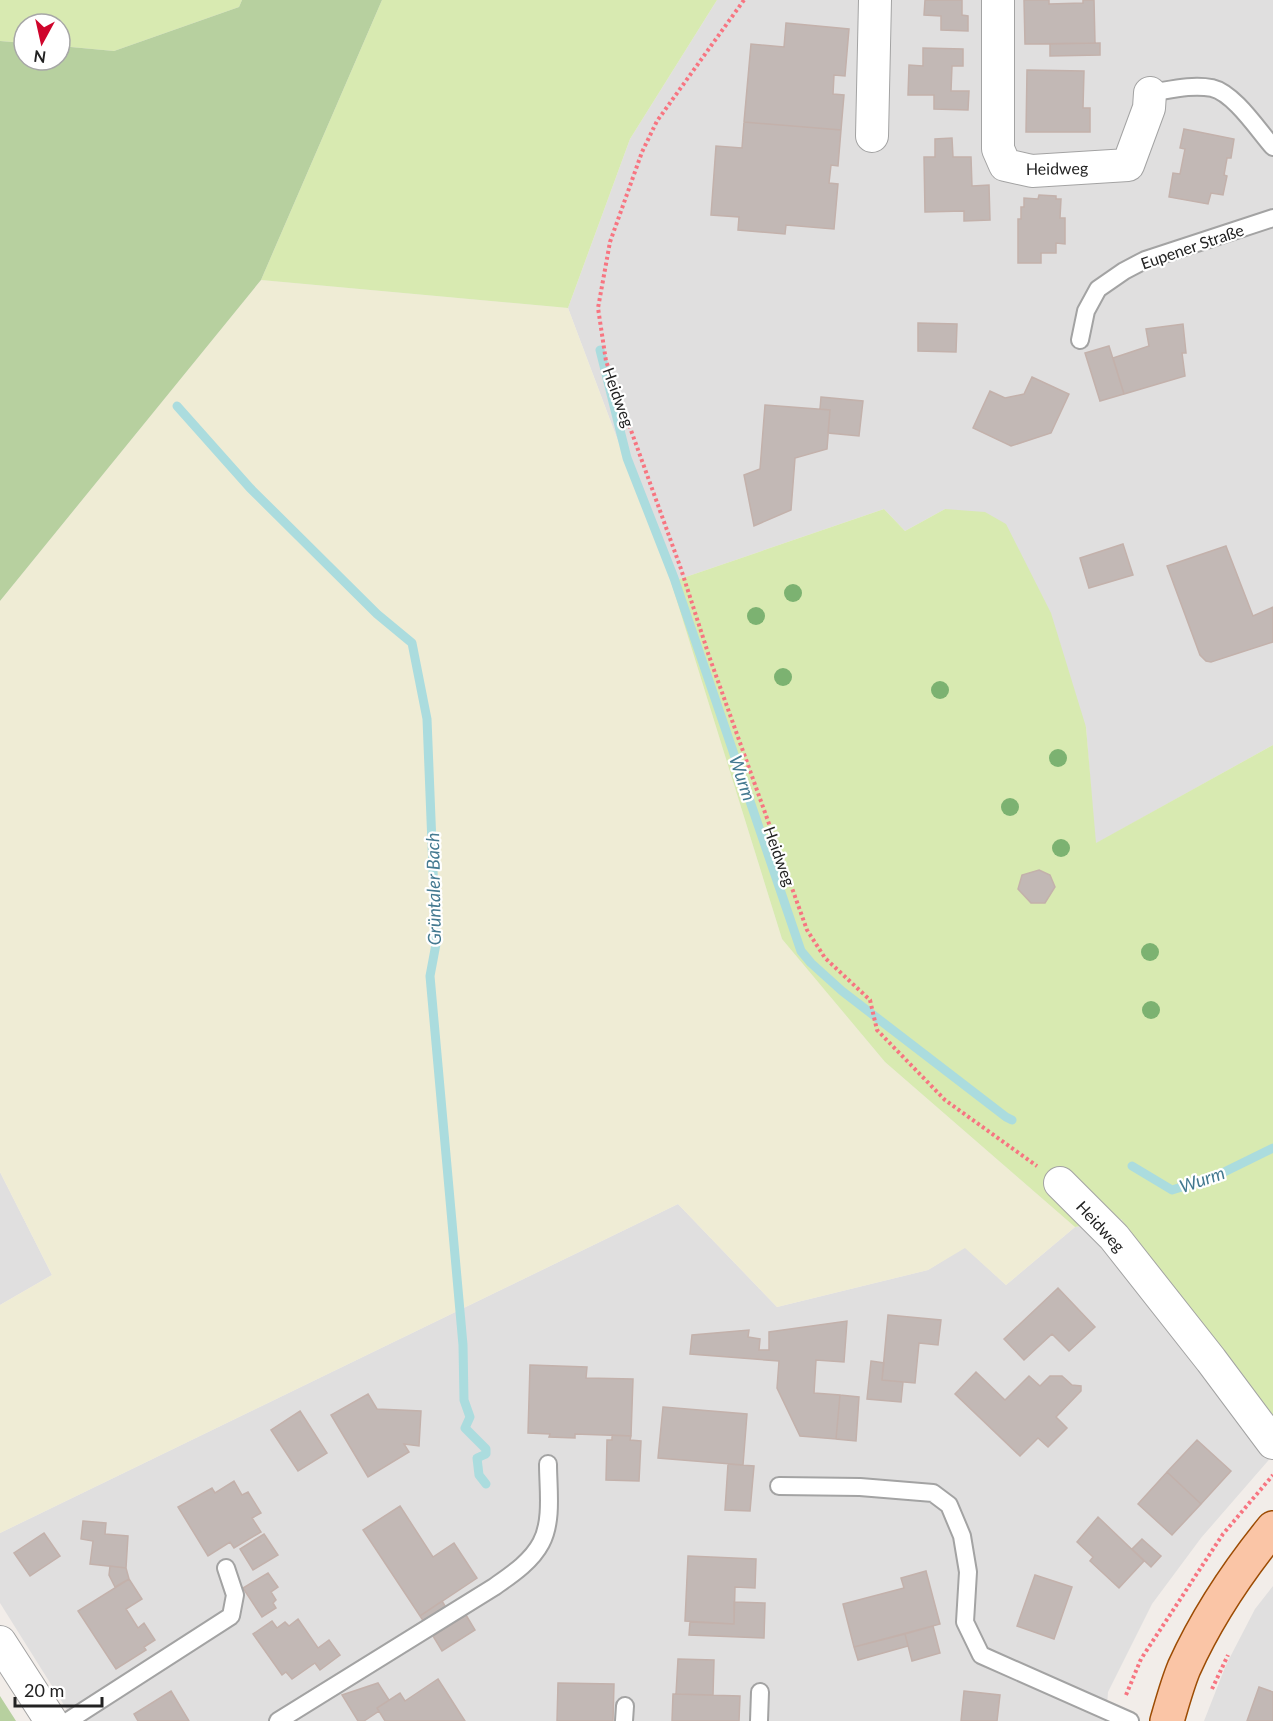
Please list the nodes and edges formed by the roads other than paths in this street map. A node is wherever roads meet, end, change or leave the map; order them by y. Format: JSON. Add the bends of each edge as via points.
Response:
{"nodes":[{"id":1,"x":875,"y":0,"type":"edge"},
{"id":2,"x":998,"y":0,"type":"edge"},
{"id":3,"x":1150,"y":93,"type":"joint"},
{"id":4,"x":872,"y":136,"type":"dead end"},
{"id":5,"x":1273,"y":147,"type":"edge"},
{"id":6,"x":1273,"y":218,"type":"edge"},
{"id":7,"x":1080,"y":340,"type":"dead end"},
{"id":8,"x":1060,"y":1183,"type":"road end"},
{"id":9,"x":1273,"y":1443,"type":"edge"},
{"id":10,"x":548,"y":1464,"type":"dead end"},
{"id":11,"x":778,"y":1486,"type":"dead end"},
{"id":12,"x":1273,"y":1528,"type":"edge"},
{"id":13,"x":226,"y":1568,"type":"dead end"},
{"id":14,"x":0,"y":1642,"type":"edge"},
{"id":15,"x":760,"y":1692,"type":"dead end"},
{"id":16,"x":51,"y":1721,"type":"edge"},
{"id":17,"x":68,"y":1721,"type":"edge"},
{"id":18,"x":278,"y":1721,"type":"edge"},
{"id":19,"x":759,"y":1721,"type":"edge"},
{"id":20,"x":1130,"y":1721,"type":"edge"},
{"id":21,"x":1167,"y":1721,"type":"edge"}],
"edges":[{"from":1,"to":4,"type":"street"},
{"from":2,"to":3,"type":"street","name":"Heidweg","via":[[998,149],[1005,165],[1032,171],[1128,165],[1149,108]]},
{"from":3,"to":5,"type":"lane","via":[[1186,87],[1214,88],[1230,97]]},
{"from":6,"to":7,"type":"lane","name":"Eupener Straße","via":[[1145,260],[1124,271],[1098,289],[1086,311]]},
{"from":8,"to":9,"type":"street","name":"Heidweg","via":[[1128,1255]]},
{"from":10,"to":18,"type":"lane","via":[[548,1518],[541,1543],[522,1567]]},
{"from":11,"to":20,"type":"lane","via":[[933,1493],[949,1505],[962,1536],[968,1572],[965,1622],[981,1655]]},
{"from":12,"to":21,"type":"main road","via":[[1210,1616],[1183,1670]]},
{"from":13,"to":17,"type":"lane","via":[[235,1595],[231,1616]]},
{"from":14,"to":16,"type":"street"},
{"from":15,"to":19,"type":"lane"}]}
